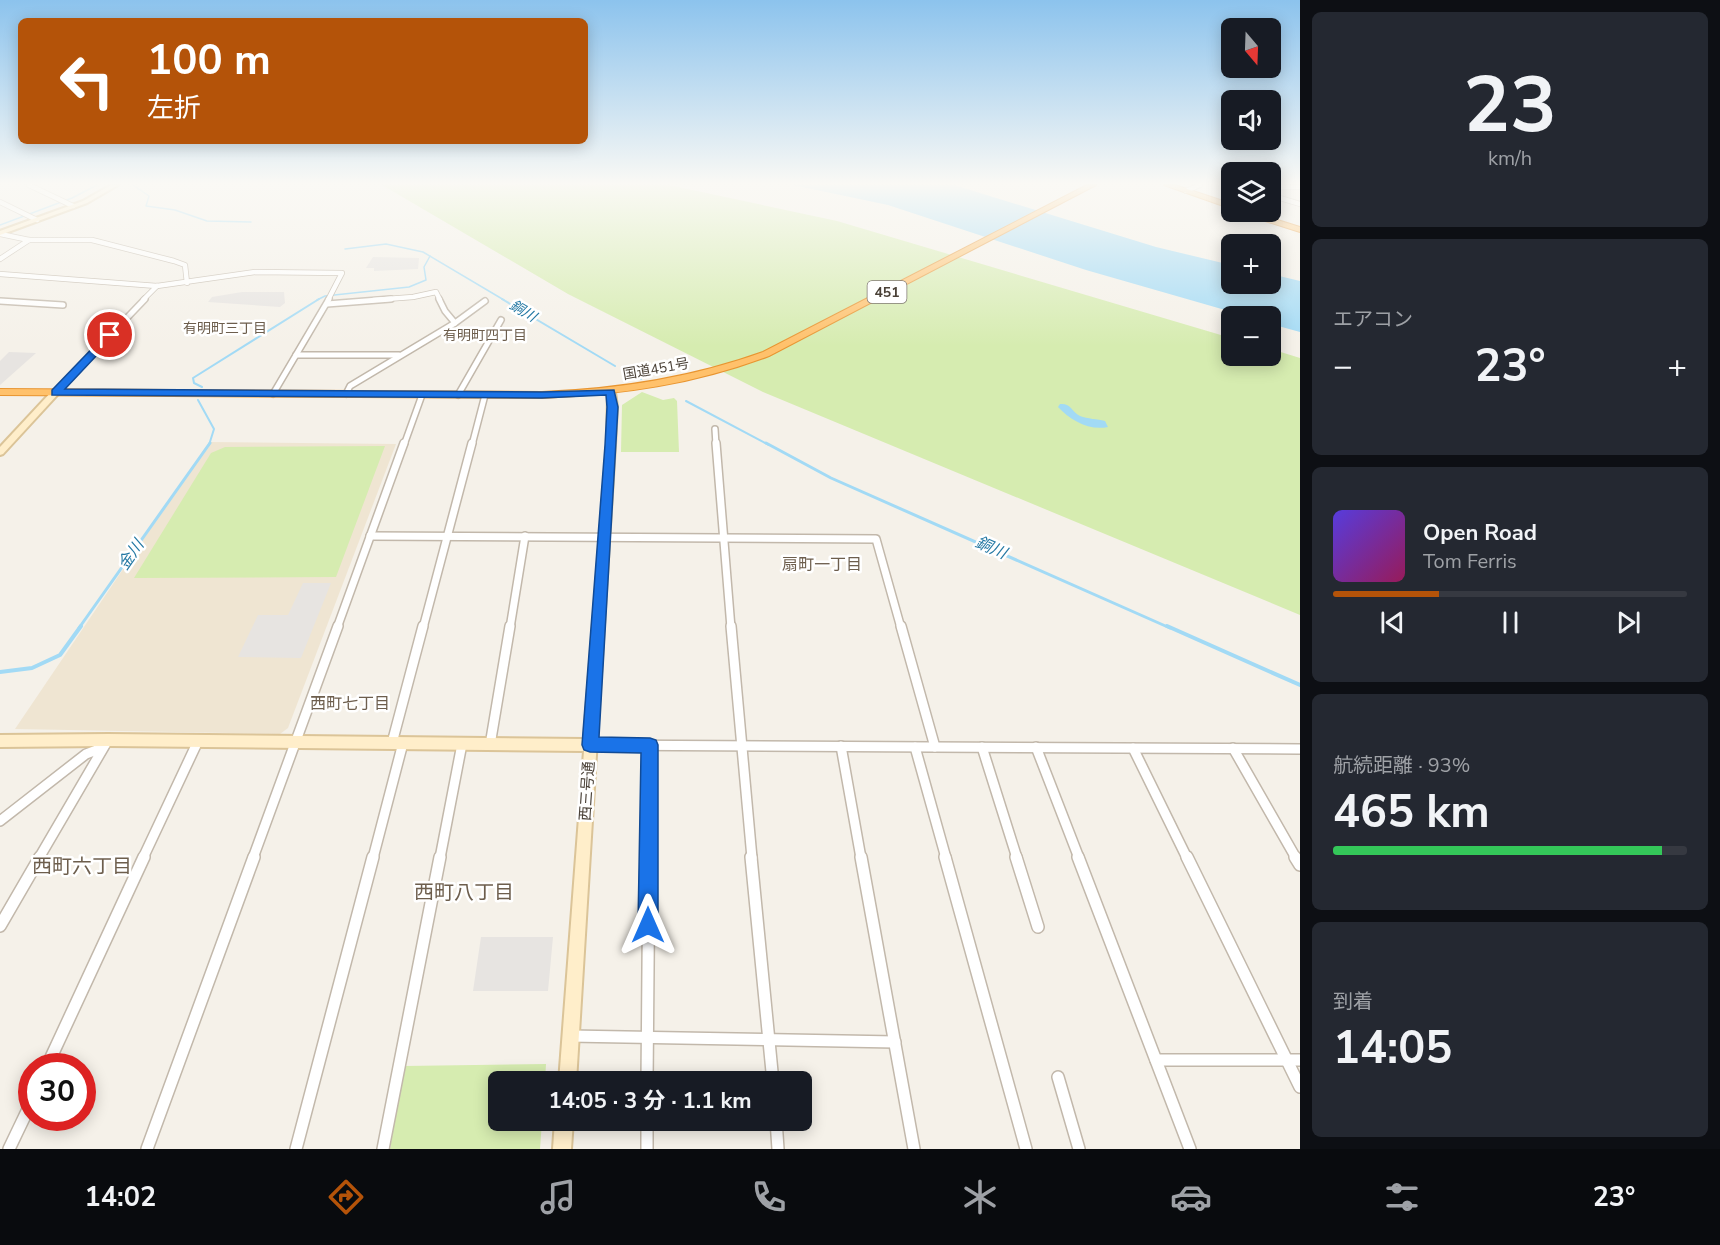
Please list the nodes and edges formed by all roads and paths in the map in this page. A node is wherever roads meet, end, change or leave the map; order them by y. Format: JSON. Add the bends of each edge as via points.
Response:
{"nodes":[{"id":1,"x":22,"y":239,"type":"edge"},
{"id":2,"x":989,"y":239,"type":"edge"},
{"id":3,"x":29,"y":240,"type":"junction"},
{"id":4,"x":0,"y":259,"type":"edge"},
{"id":5,"x":0,"y":274,"type":"edge"},
{"id":6,"x":187,"y":283,"type":"junction"},
{"id":7,"x":157,"y":286,"type":"junction"},
{"id":8,"x":0,"y":301,"type":"edge"},
{"id":9,"x":485,"y":301,"type":"dead end"},
{"id":10,"x":327,"y":304,"type":"junction"},
{"id":11,"x":63,"y":305,"type":"dead end"},
{"id":12,"x":501,"y":320,"type":"dead end"},
{"id":13,"x":455,"y":323,"type":"junction"},
{"id":14,"x":296,"y":355,"type":"junction"},
{"id":15,"x":401,"y":355,"type":"junction"},
{"id":16,"x":0,"y":392,"type":"edge"},
{"id":17,"x":56,"y":392,"type":"junction"},
{"id":18,"x":611,"y":392,"type":"junction"},
{"id":19,"x":273,"y":394,"type":"junction"},
{"id":20,"x":346,"y":394,"type":"junction"},
{"id":21,"x":422,"y":395,"type":"junction"},
{"id":22,"x":458,"y":395,"type":"junction"},
{"id":23,"x":485,"y":395,"type":"junction"},
{"id":24,"x":715,"y":429,"type":"dead end"},
{"id":25,"x":0,"y":452,"type":"edge"},
{"id":26,"x":370,"y":536,"type":"junction"},
{"id":27,"x":447,"y":536,"type":"junction"},
{"id":28,"x":525,"y":536,"type":"junction"},
{"id":29,"x":603,"y":537,"type":"junction"},
{"id":30,"x":724,"y":537,"type":"junction"},
{"id":31,"x":0,"y":741,"type":"edge"},
{"id":32,"x":198,"y":741,"type":"junction"},
{"id":33,"x":295,"y":742,"type":"junction"},
{"id":34,"x":397,"y":743,"type":"junction"},
{"id":35,"x":105,"y":744,"type":"junction"},
{"id":36,"x":462,"y":744,"type":"junction"},
{"id":37,"x":490,"y":745,"type":"junction"},
{"id":38,"x":590,"y":745,"type":"junction"},
{"id":39,"x":650,"y":745,"type":"junction"},
{"id":40,"x":841,"y":746,"type":"junction"},
{"id":41,"x":741,"y":747,"type":"junction"},
{"id":42,"x":915,"y":747,"type":"junction"},
{"id":43,"x":935,"y":747,"type":"junction"},
{"id":44,"x":982,"y":747,"type":"junction"},
{"id":45,"x":1036,"y":747,"type":"junction"},
{"id":46,"x":1133,"y":748,"type":"junction"},
{"id":47,"x":1233,"y":748,"type":"junction"},
{"id":48,"x":1300,"y":749,"type":"edge"},
{"id":49,"x":0,"y":821,"type":"edge"},
{"id":50,"x":1300,"y":865,"type":"edge"},
{"id":51,"x":0,"y":926,"type":"edge"},
{"id":52,"x":1038,"y":927,"type":"dead end"},
{"id":53,"x":570,"y":1036,"type":"junction"},
{"id":54,"x":647,"y":1037,"type":"junction"},
{"id":55,"x":769,"y":1039,"type":"junction"},
{"id":56,"x":895,"y":1042,"type":"junction"},
{"id":57,"x":53,"y":1053,"type":"edge"},
{"id":58,"x":1156,"y":1060,"type":"junction"},
{"id":59,"x":1294,"y":1060,"type":"edge"},
{"id":60,"x":568,"y":1071,"type":"edge"},
{"id":61,"x":647,"y":1071,"type":"edge"},
{"id":62,"x":772,"y":1071,"type":"edge"},
{"id":63,"x":1058,"y":1077,"type":"dead end"},
{"id":64,"x":1300,"y":1087,"type":"edge"},
{"id":65,"x":18,"y":1130,"type":"edge"},
{"id":66,"x":563,"y":1131,"type":"edge"},
{"id":67,"x":647,"y":1131,"type":"edge"},
{"id":68,"x":777,"y":1131,"type":"edge"},
{"id":69,"x":9,"y":1149,"type":"edge"},
{"id":70,"x":147,"y":1149,"type":"edge"},
{"id":71,"x":296,"y":1149,"type":"edge"},
{"id":72,"x":384,"y":1149,"type":"edge"},
{"id":73,"x":562,"y":1149,"type":"edge"},
{"id":74,"x":647,"y":1149,"type":"edge"},
{"id":75,"x":778,"y":1149,"type":"edge"},
{"id":76,"x":914,"y":1149,"type":"edge"},
{"id":77,"x":1026,"y":1149,"type":"edge"},
{"id":78,"x":1079,"y":1149,"type":"edge"},
{"id":79,"x":1190,"y":1149,"type":"edge"}],
"edges":[{"from":1,"to":3,"type":"street"},
{"from":2,"to":18,"type":"highway","name":"国道451号","number":"451","via":[[766,354],[699,376]]},
{"from":3,"to":4,"type":"street"},
{"from":3,"to":6,"type":"street","via":[[92,240],[174,261],[185,266]]},
{"from":5,"to":7,"type":"street"},
{"from":6,"to":7,"type":"street"},
{"from":6,"to":10,"type":"street","via":[[255,272],[342,273]]},
{"from":7,"to":17,"type":"street"},
{"from":8,"to":11,"type":"street"},
{"from":9,"to":13,"type":"street"},
{"from":10,"to":13,"type":"street","via":[[436,292]]},
{"from":10,"to":14,"type":"street"},
{"from":12,"to":22,"type":"street"},
{"from":13,"to":15,"type":"street"},
{"from":14,"to":15,"type":"street"},
{"from":14,"to":19,"type":"street"},
{"from":15,"to":20,"type":"street","via":[[350,386]]},
{"from":16,"to":17,"type":"highway","name":"国道451号","number":"451"},
{"from":17,"to":19,"type":"highway","name":"国道451号","number":"451"},
{"from":17,"to":25,"type":"street"},
{"from":18,"to":23,"type":"highway","name":"国道451号","number":"451"},
{"from":18,"to":29,"type":"street","name":"西三号通"},
{"from":19,"to":20,"type":"highway","name":"国道451号","number":"451"},
{"from":20,"to":21,"type":"highway","name":"国道451号","number":"451"},
{"from":21,"to":22,"type":"highway","name":"国道451号","number":"451"},
{"from":21,"to":26,"type":"street"},
{"from":22,"to":23,"type":"highway","name":"国道451号","number":"451"},
{"from":23,"to":27,"type":"street"},
{"from":24,"to":30,"type":"street"},
{"from":26,"to":27,"type":"street"},
{"from":26,"to":33,"type":"street"},
{"from":27,"to":28,"type":"street"},
{"from":27,"to":34,"type":"street"},
{"from":28,"to":29,"type":"street"},
{"from":28,"to":37,"type":"street"},
{"from":29,"to":30,"type":"street"},
{"from":29,"to":38,"type":"street","name":"西三号通"},
{"from":30,"to":41,"type":"street"},
{"from":30,"to":43,"type":"street","via":[[876,539]]},
{"from":31,"to":35,"type":"street"},
{"from":32,"to":33,"type":"street"},
{"from":32,"to":35,"type":"street"},
{"from":32,"to":57,"type":"street"},
{"from":33,"to":34,"type":"street"},
{"from":33,"to":70,"type":"street"},
{"from":34,"to":36,"type":"street"},
{"from":34,"to":71,"type":"street"},
{"from":35,"to":49,"type":"street","via":[[86,754]]},
{"from":35,"to":51,"type":"street"},
{"from":36,"to":37,"type":"street"},
{"from":36,"to":72,"type":"street"},
{"from":37,"to":38,"type":"street"},
{"from":38,"to":39,"type":"street"},
{"from":38,"to":53,"type":"street","name":"西三号通"},
{"from":39,"to":41,"type":"street"},
{"from":39,"to":54,"type":"street"},
{"from":40,"to":41,"type":"street"},
{"from":40,"to":42,"type":"street"},
{"from":40,"to":56,"type":"street"},
{"from":41,"to":55,"type":"street"},
{"from":42,"to":43,"type":"street"},
{"from":42,"to":77,"type":"street"},
{"from":43,"to":44,"type":"street"},
{"from":44,"to":45,"type":"street"},
{"from":44,"to":52,"type":"street"},
{"from":45,"to":46,"type":"street"},
{"from":45,"to":58,"type":"street"},
{"from":46,"to":47,"type":"street"},
{"from":46,"to":59,"type":"street"},
{"from":47,"to":48,"type":"street"},
{"from":47,"to":50,"type":"street"},
{"from":53,"to":54,"type":"street"},
{"from":53,"to":60,"type":"street","name":"西三号通"},
{"from":54,"to":55,"type":"street"},
{"from":54,"to":61,"type":"street"},
{"from":55,"to":56,"type":"street"},
{"from":55,"to":62,"type":"street"},
{"from":56,"to":76,"type":"street"},
{"from":58,"to":59,"type":"street"},
{"from":58,"to":79,"type":"street"},
{"from":59,"to":64,"type":"street"},
{"from":63,"to":78,"type":"street"},
{"from":65,"to":69,"type":"street"},
{"from":66,"to":73,"type":"street"},
{"from":67,"to":74,"type":"street"},
{"from":68,"to":75,"type":"street"}]}
